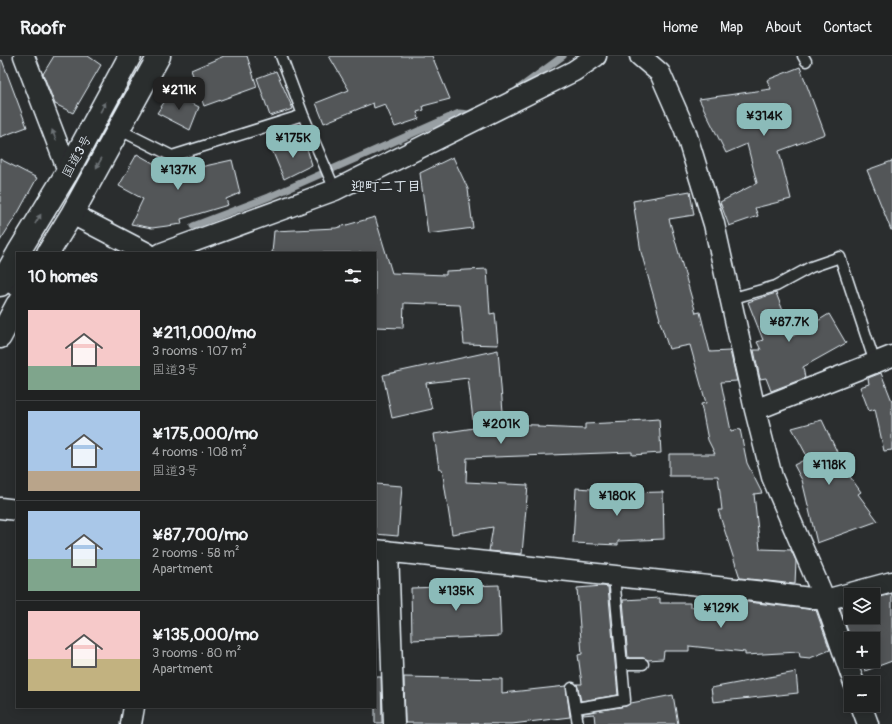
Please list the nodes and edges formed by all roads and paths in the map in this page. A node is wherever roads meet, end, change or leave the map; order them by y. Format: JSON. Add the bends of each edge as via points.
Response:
{"nodes":[{"id":1,"x":24,"y":56,"type":"edge"},
{"id":2,"x":130,"y":56,"type":"edge"},
{"id":3,"x":159,"y":56,"type":"edge"},
{"id":4,"x":281,"y":56,"type":"edge"},
{"id":5,"x":596,"y":56,"type":"edge"},
{"id":6,"x":640,"y":56,"type":"edge"},
{"id":7,"x":303,"y":115,"type":"junction"},
{"id":8,"x":118,"y":128,"type":"junction"},
{"id":9,"x":68,"y":171,"type":"junction"},
{"id":10,"x":335,"y":190,"type":"junction"},
{"id":11,"x":72,"y":214,"type":"junction"},
{"id":12,"x":19,"y":252,"type":"edge"},
{"id":13,"x":49,"y":252,"type":"edge"},
{"id":14,"x":145,"y":252,"type":"edge"},
{"id":15,"x":165,"y":252,"type":"edge"},
{"id":16,"x":16,"y":258,"type":"edge"},
{"id":17,"x":5,"y":281,"type":"edge"},
{"id":18,"x":730,"y":299,"type":"junction"},
{"id":19,"x":16,"y":307,"type":"edge"},
{"id":20,"x":0,"y":337,"type":"edge"},
{"id":21,"x":884,"y":360,"type":"edge"},
{"id":22,"x":755,"y":410,"type":"junction"},
{"id":23,"x":0,"y":508,"type":"edge"},
{"id":24,"x":16,"y":510,"type":"edge"},
{"id":25,"x":382,"y":551,"type":"edge"},
{"id":26,"x":614,"y":576,"type":"junction"},
{"id":27,"x":892,"y":582,"type":"edge"},
{"id":28,"x":825,"y":600,"type":"junction"},
{"id":29,"x":622,"y":664,"type":"junction"},
{"id":30,"x":642,"y":664,"type":"dead end"},
{"id":31,"x":852,"y":676,"type":"edge"},
{"id":32,"x":572,"y":688,"type":"dead end"},
{"id":33,"x":134,"y":708,"type":"edge"},
{"id":34,"x":576,"y":708,"type":"junction"},
{"id":35,"x":864,"y":712,"type":"edge"},
{"id":36,"x":131,"y":724,"type":"edge"},
{"id":37,"x":394,"y":724,"type":"edge"},
{"id":38,"x":578,"y":724,"type":"edge"},
{"id":39,"x":868,"y":724,"type":"edge"}],
"edges":[{"from":9,"to":1,"type":"street","one_way":true},
{"from":9,"to":2,"type":"highway","name":"国道3号","one_way":true},
{"from":3,"to":8,"type":"highway","name":"国道3号"},
{"from":4,"to":7,"type":"lane"},
{"from":5,"to":10,"type":"street","via":[[574,71]]},
{"from":6,"to":18,"type":"street","via":[[660,73],[685,130],[714,224]]},
{"from":7,"to":8,"type":"lane","via":[[172,156]]},
{"from":7,"to":10,"type":"lane"},
{"from":8,"to":11,"type":"highway","name":"国道3号","one_way":true},
{"from":12,"to":9,"type":"highway","name":"国道3号","one_way":true},
{"from":10,"to":15,"type":"street"},
{"from":11,"to":13,"type":"highway","name":"国道3号"},
{"from":11,"to":14,"type":"street"},
{"from":16,"to":17,"type":"highway","name":"国道3号"},
{"from":18,"to":21,"type":"lane","via":[[776,286],[811,267],[840,257]]},
{"from":18,"to":22,"type":"street"},
{"from":19,"to":20,"type":"highway"},
{"from":21,"to":22,"type":"street"},
{"from":22,"to":28,"type":"street","via":[[772,477]]},
{"from":23,"to":24,"type":"street"},
{"from":25,"to":26,"type":"street"},
{"from":25,"to":37,"type":"street"},
{"from":26,"to":28,"type":"street"},
{"from":26,"to":29,"type":"lane"},
{"from":27,"to":28,"type":"street"},
{"from":28,"to":31,"type":"street"},
{"from":29,"to":30,"type":"lane"},
{"from":29,"to":34,"type":"lane","via":[[624,700]]},
{"from":32,"to":34,"type":"lane"},
{"from":33,"to":36,"type":"street"},
{"from":34,"to":38,"type":"lane"},
{"from":35,"to":39,"type":"street"}]}
